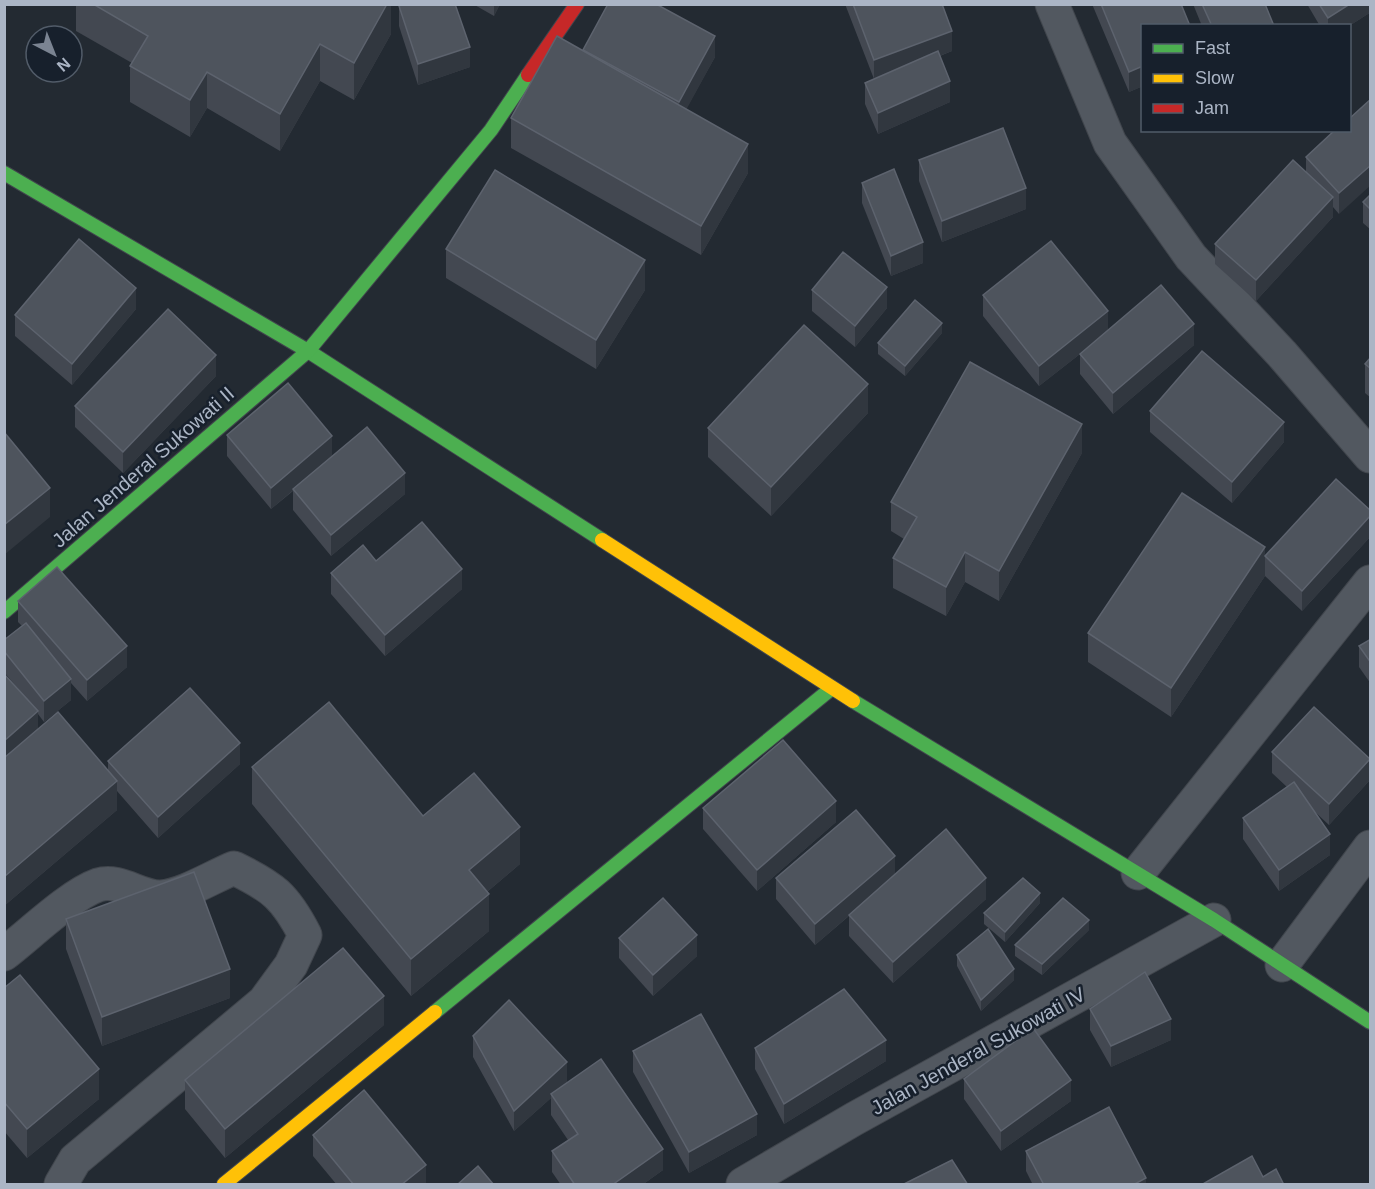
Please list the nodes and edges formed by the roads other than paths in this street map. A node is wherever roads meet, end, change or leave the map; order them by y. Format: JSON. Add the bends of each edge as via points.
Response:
{"nodes":[{"id":1,"x":577,"y":4,"type":"edge"},
{"id":2,"x":1052,"y":4,"type":"edge"},
{"id":3,"x":4,"y":173,"type":"edge"},
{"id":4,"x":308,"y":351,"type":"junction"},
{"id":5,"x":1371,"y":456,"type":"edge"},
{"id":6,"x":1371,"y":582,"type":"edge"},
{"id":7,"x":4,"y":612,"type":"edge"},
{"id":8,"x":832,"y":687,"type":"junction"},
{"id":9,"x":1371,"y":847,"type":"edge"},
{"id":10,"x":1138,"y":873,"type":"junction"},
{"id":11,"x":1214,"y":920,"type":"junction"},
{"id":12,"x":4,"y":954,"type":"edge"},
{"id":13,"x":1282,"y":965,"type":"junction"},
{"id":14,"x":1371,"y":1022,"type":"edge"},
{"id":15,"x":61,"y":1185,"type":"edge"},
{"id":16,"x":224,"y":1185,"type":"edge"},
{"id":17,"x":743,"y":1185,"type":"edge"}],
"edges":[{"from":1,"to":4,"type":"street","name":"Jalan Jenderal Sukowati II","via":[[491,130]]},
{"from":2,"to":5,"type":"street","via":[[1110,143],[1191,257]]},
{"from":3,"to":4,"type":"street"},
{"from":4,"to":7,"type":"street","name":"Jalan Jenderal Sukowati II"},
{"from":4,"to":8,"type":"street"},
{"from":6,"to":10,"type":"street"},
{"from":8,"to":10,"type":"street"},
{"from":8,"to":16,"type":"street"},
{"from":9,"to":13,"type":"street"},
{"from":10,"to":11,"type":"street"},
{"from":11,"to":13,"type":"street"},
{"from":11,"to":17,"type":"street","name":"Jalan Jenderal Sukowati IV","via":[[854,1119]]},
{"from":12,"to":15,"type":"street","via":[[99,885],[124,885],[159,897],[188,890],[234,868],[266,884],[291,906],[305,935],[291,965],[264,1002],[75,1160]]},
{"from":13,"to":14,"type":"street"}]}
